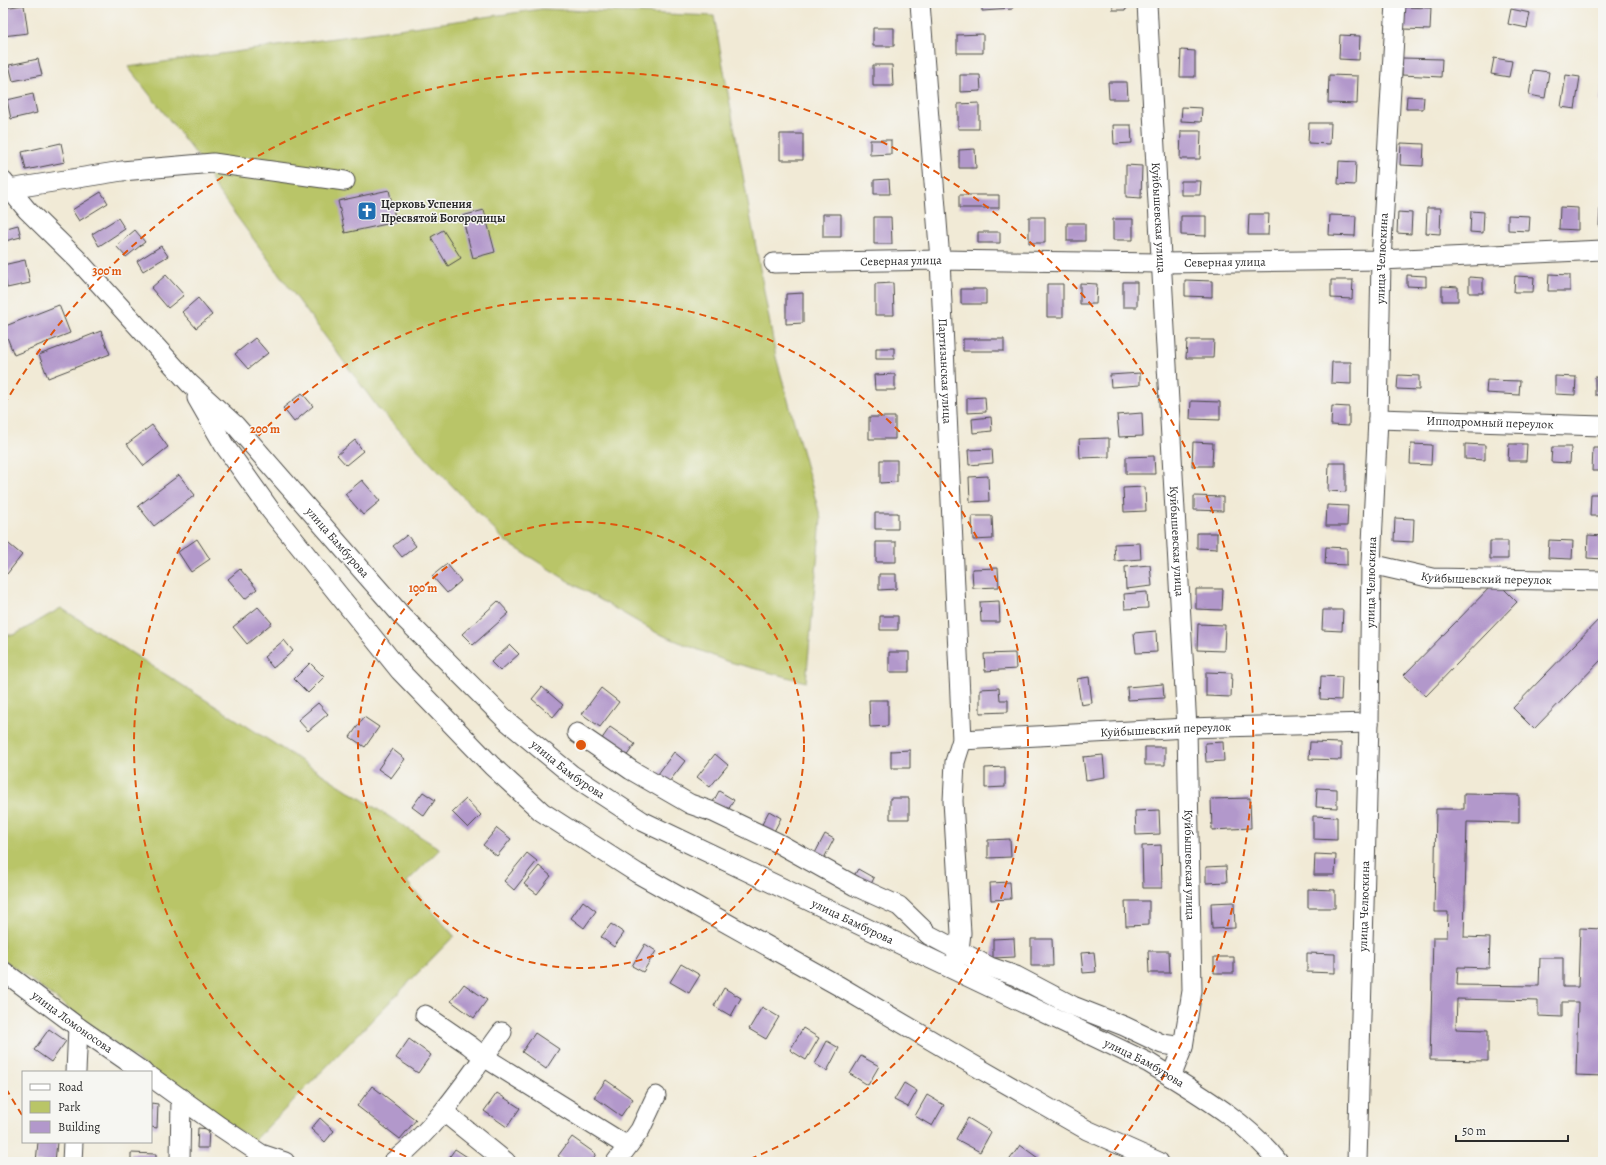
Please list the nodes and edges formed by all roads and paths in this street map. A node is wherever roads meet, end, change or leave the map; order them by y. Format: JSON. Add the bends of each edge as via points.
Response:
{"nodes":[{"id":1,"x":920,"y":3,"type":"edge"},
{"id":2,"x":1147,"y":3,"type":"edge"},
{"id":3,"x":1396,"y":3,"type":"edge"},
{"id":4,"x":346,"y":181,"type":"dead end"},
{"id":5,"x":6,"y":185,"type":"edge"},
{"id":6,"x":1603,"y":250,"type":"edge"},
{"id":7,"x":940,"y":260,"type":"junction"},
{"id":8,"x":1381,"y":260,"type":"junction"},
{"id":9,"x":1161,"y":262,"type":"junction"},
{"id":10,"x":774,"y":263,"type":"dead end"},
{"id":11,"x":189,"y":383,"type":"junction"},
{"id":12,"x":1378,"y":419,"type":"junction"},
{"id":13,"x":1603,"y":426,"type":"edge"},
{"id":14,"x":1371,"y":564,"type":"junction"},
{"id":15,"x":1603,"y":581,"type":"edge"},
{"id":16,"x":1369,"y":723,"type":"junction"},
{"id":17,"x":1187,"y":728,"type":"junction"},
{"id":18,"x":577,"y":733,"type":"dead end"},
{"id":19,"x":962,"y":740,"type":"junction"},
{"id":20,"x":959,"y":950,"type":"junction"},
{"id":21,"x":953,"y":969,"type":"junction"},
{"id":22,"x":3,"y":971,"type":"edge"},
{"id":23,"x":425,"y":1015,"type":"dead end"},
{"id":24,"x":78,"y":1027,"type":"junction"},
{"id":25,"x":502,"y":1032,"type":"dead end"},
{"id":26,"x":1183,"y":1047,"type":"junction"},
{"id":27,"x":484,"y":1057,"type":"junction"},
{"id":28,"x":76,"y":1071,"type":"edge"},
{"id":29,"x":142,"y":1071,"type":"edge"},
{"id":30,"x":1171,"y":1077,"type":"junction"},
{"id":31,"x":152,"y":1078,"type":"edge"},
{"id":32,"x":656,"y":1096,"type":"dead end"},
{"id":33,"x":181,"y":1098,"type":"junction"},
{"id":34,"x":444,"y":1112,"type":"junction"},
{"id":35,"x":73,"y":1143,"type":"edge"},
{"id":36,"x":626,"y":1146,"type":"junction"},
{"id":37,"x":72,"y":1162,"type":"edge"},
{"id":38,"x":180,"y":1162,"type":"edge"},
{"id":39,"x":285,"y":1162,"type":"edge"},
{"id":40,"x":393,"y":1162,"type":"edge"},
{"id":41,"x":506,"y":1162,"type":"edge"},
{"id":42,"x":616,"y":1162,"type":"edge"},
{"id":43,"x":1159,"y":1162,"type":"edge"},
{"id":44,"x":1278,"y":1162,"type":"edge"},
{"id":45,"x":1357,"y":1162,"type":"edge"}],
"edges":[{"from":1,"to":7,"type":"street","name":"Партизанская улица"},
{"from":2,"to":9,"type":"street","name":"Куйбышевская улица"},
{"from":3,"to":8,"type":"street","name":"улица Челюскина"},
{"from":4,"to":5,"type":"street","via":[[213,163]]},
{"from":5,"to":11,"type":"street","name":"улица Бамбурова"},
{"from":6,"to":8,"type":"street","name":"Северная улица"},
{"from":7,"to":9,"type":"street","name":"Северная улица"},
{"from":7,"to":10,"type":"street","name":"Северная улица"},
{"from":7,"to":19,"type":"street","name":"Партизанская улица"},
{"from":8,"to":9,"type":"street","name":"Северная улица"},
{"from":8,"to":12,"type":"street","name":"улица Челюскина"},
{"from":9,"to":17,"type":"street","name":"Куйбышевская улица"},
{"from":11,"to":21,"type":"street","name":"улица Бамбурова","via":[[235,425],[402,616],[508,722],[572,776],[642,821]]},
{"from":11,"to":43,"type":"street","via":[[224,445],[271,511],[400,671],[492,766],[542,812],[637,873],[839,986],[1018,1091],[1087,1130]]},
{"from":12,"to":13,"type":"street","name":"Ипподромный переулок"},
{"from":12,"to":14,"type":"street","name":"улица Челюскина"},
{"from":14,"to":15,"type":"street","name":"Куйбышевский переулок","via":[[1432,578]]},
{"from":14,"to":16,"type":"street","name":"улица Челюскина"},
{"from":16,"to":17,"type":"street","name":"Куйбышевский переулок"},
{"from":16,"to":45,"type":"street","name":"улица Челюскина"},
{"from":17,"to":19,"type":"street","name":"Куйбышевский переулок"},
{"from":17,"to":26,"type":"street","name":"Куйбышевская улица","via":[[1192,991]]},
{"from":18,"to":20,"type":"street","via":[[631,770],[690,804],[776,842],[855,886],[899,906],[929,935]]},
{"from":19,"to":20,"type":"street","via":[[955,762],[953,800],[961,933]]},
{"from":20,"to":21,"type":"street"},
{"from":20,"to":26,"type":"street","via":[[1073,1006],[1162,1044]]},
{"from":21,"to":30,"type":"street","name":"улица Бамбурова","via":[[1149,1063]]},
{"from":22,"to":24,"type":"street","name":"улица Ломоносова"},
{"from":23,"to":27,"type":"street"},
{"from":24,"to":28,"type":"street"},
{"from":24,"to":29,"type":"street","name":"улица Ломоносова"},
{"from":25,"to":27,"type":"street"},
{"from":26,"to":30,"type":"street","name":"Куйбышевская улица"},
{"from":27,"to":34,"type":"street"},
{"from":27,"to":36,"type":"street"},
{"from":30,"to":44,"type":"street","name":"улица Бамбурова","via":[[1224,1111],[1266,1145]]},
{"from":31,"to":33,"type":"street"},
{"from":32,"to":36,"type":"street","via":[[640,1130]]},
{"from":33,"to":38,"type":"street"},
{"from":33,"to":39,"type":"street","via":[[261,1154]]},
{"from":34,"to":40,"type":"street","via":[[409,1150]]},
{"from":34,"to":41,"type":"street"},
{"from":35,"to":37,"type":"street"},
{"from":36,"to":42,"type":"street"}]}
